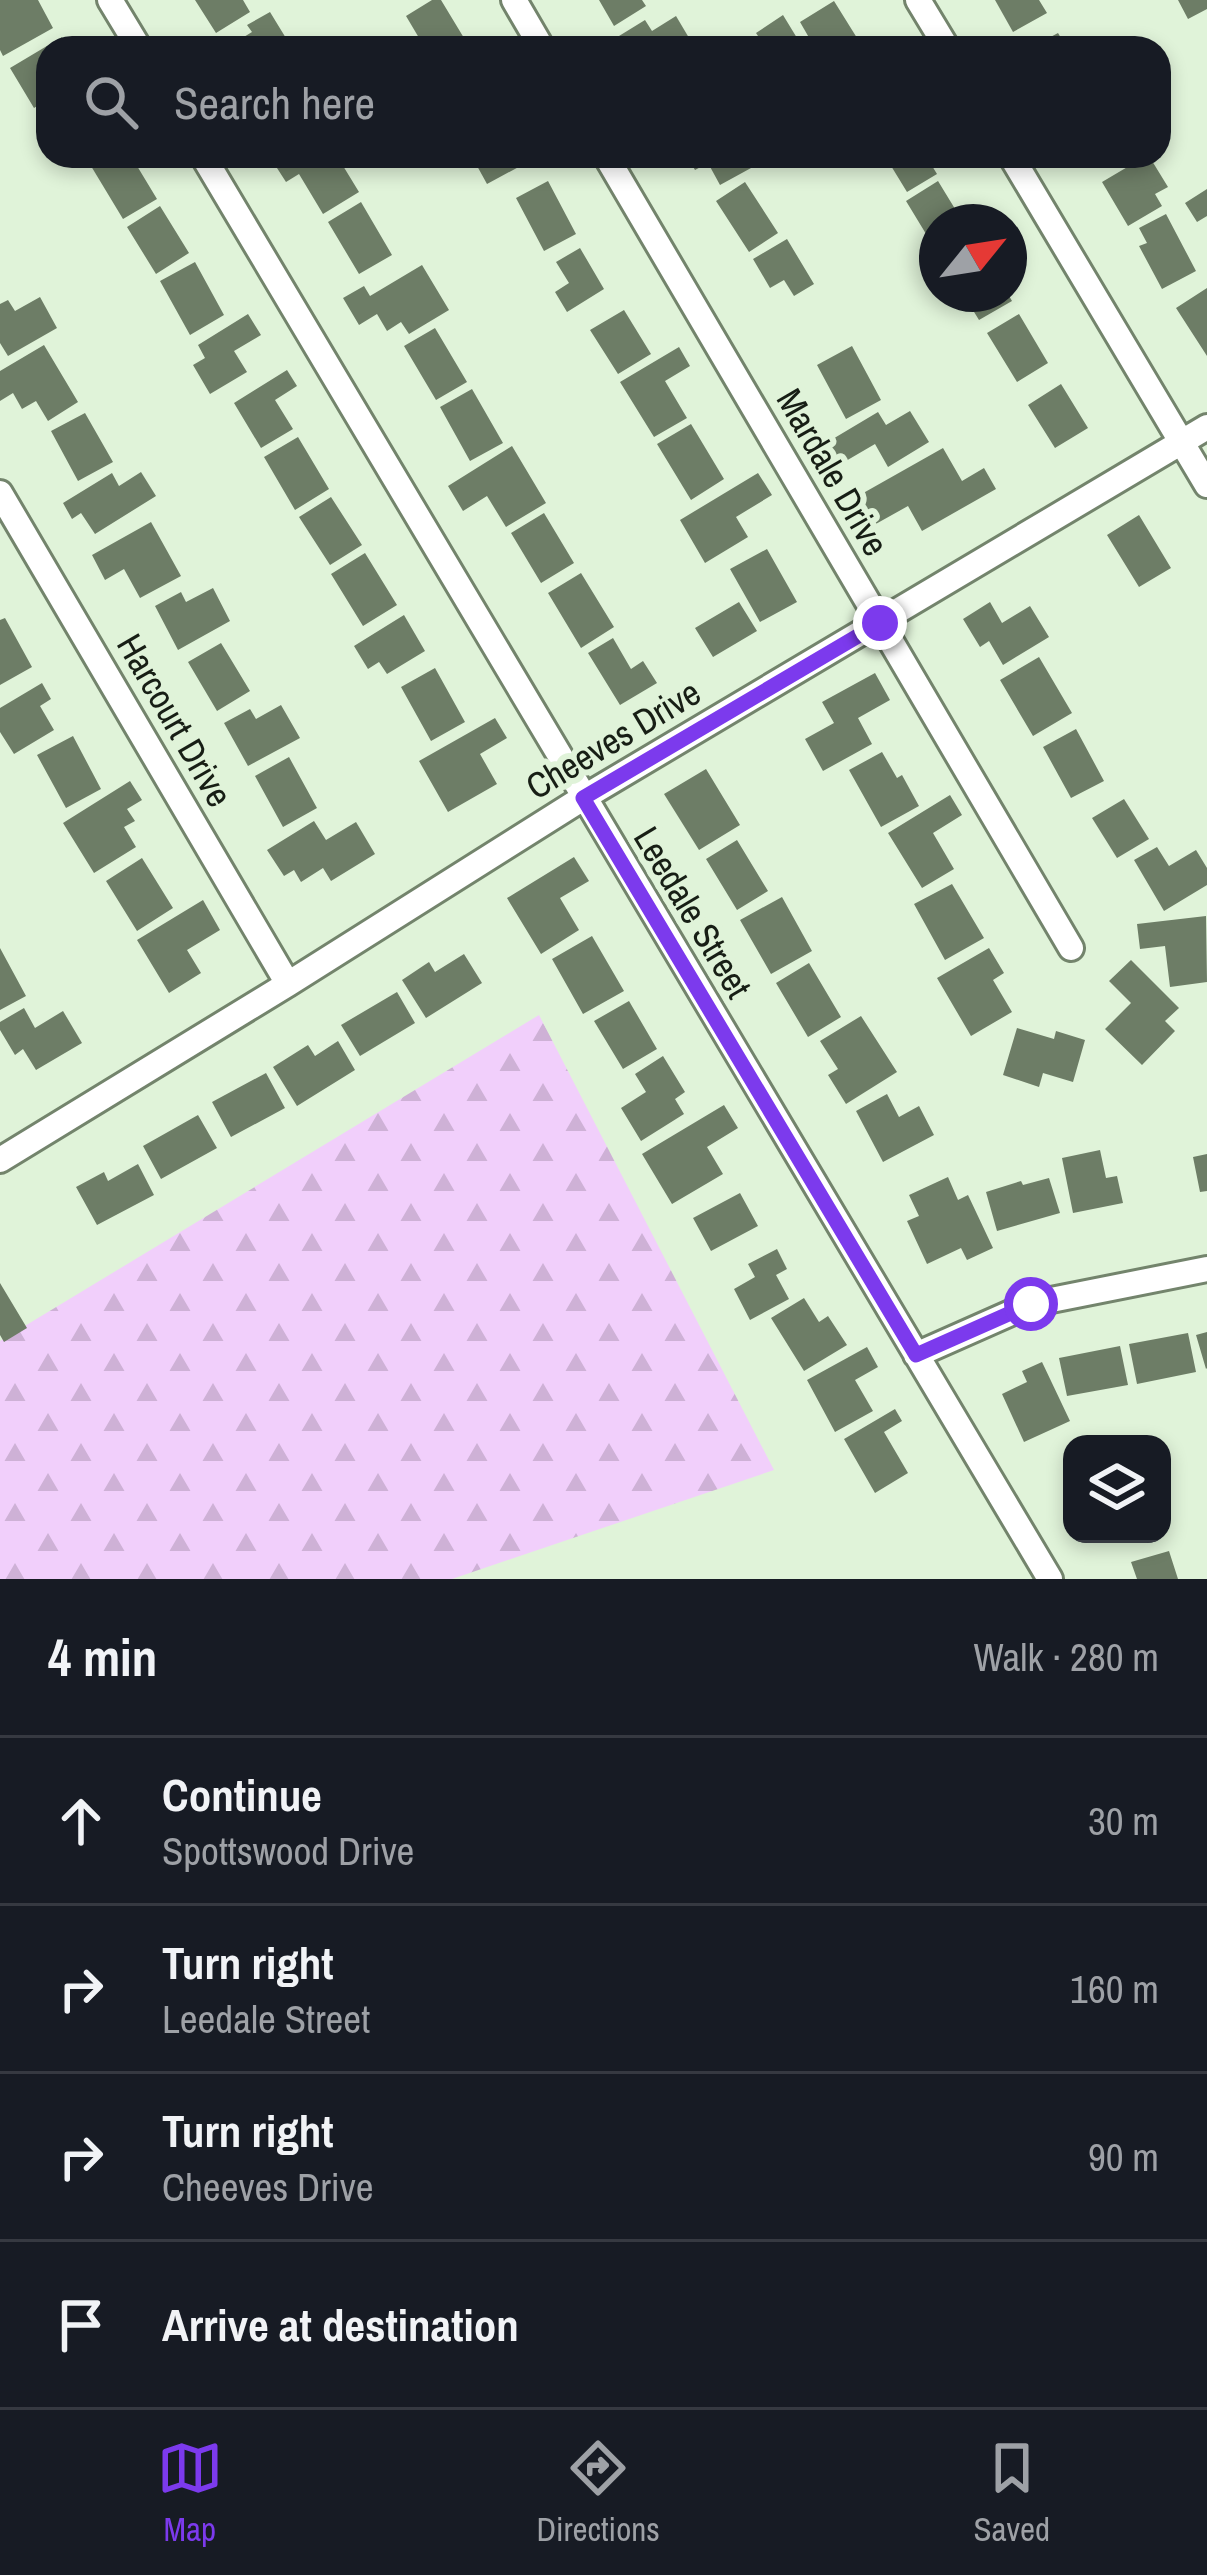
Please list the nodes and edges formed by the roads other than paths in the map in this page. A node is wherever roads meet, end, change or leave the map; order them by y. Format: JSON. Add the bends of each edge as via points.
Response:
{"nodes":[{"id":1,"x":110,"y":0,"type":"edge"},
{"id":2,"x":514,"y":0,"type":"edge"},
{"id":3,"x":918,"y":0,"type":"edge"},
{"id":4,"x":132,"y":36,"type":"edge"},
{"id":5,"x":535,"y":36,"type":"edge"},
{"id":6,"x":940,"y":36,"type":"edge"},
{"id":7,"x":210,"y":168,"type":"edge"},
{"id":8,"x":613,"y":168,"type":"edge"},
{"id":9,"x":1018,"y":168,"type":"edge"},
{"id":10,"x":1207,"y":427,"type":"edge"},
{"id":11,"x":1181,"y":442,"type":"junction"},
{"id":12,"x":1207,"y":485,"type":"edge"},
{"id":13,"x":0,"y":493,"type":"edge"},
{"id":14,"x":880,"y":623,"type":"junction"},
{"id":15,"x":583,"y":798,"type":"junction"},
{"id":16,"x":1071,"y":948,"type":"dead end"},
{"id":17,"x":288,"y":984,"type":"junction"},
{"id":18,"x":0,"y":1160,"type":"edge"},
{"id":19,"x":1207,"y":1269,"type":"edge"},
{"id":20,"x":916,"y":1355,"type":"junction"},
{"id":21,"x":1050,"y":1579,"type":"edge"}],
"edges":[{"from":1,"to":4,"type":"street"},
{"from":2,"to":5,"type":"street"},
{"from":3,"to":6,"type":"street"},
{"from":7,"to":15,"type":"street","name":"Leedale Street"},
{"from":8,"to":14,"type":"street","name":"Mardale Drive"},
{"from":9,"to":11,"type":"street"},
{"from":10,"to":11,"type":"street","name":"Cheeves Drive"},
{"from":11,"to":12,"type":"street"},
{"from":11,"to":14,"type":"street","name":"Cheeves Drive"},
{"from":13,"to":17,"type":"street","name":"Harcourt Drive"},
{"from":14,"to":15,"type":"street","name":"Cheeves Drive"},
{"from":14,"to":16,"type":"street","name":"Mardale Drive"},
{"from":15,"to":17,"type":"street","name":"Cheeves Drive"},
{"from":15,"to":20,"type":"street","name":"Leedale Street"},
{"from":17,"to":18,"type":"street","name":"Cheeves Drive"},
{"from":19,"to":20,"type":"street","via":[[1031,1304]]},
{"from":20,"to":21,"type":"street","name":"Leedale Street"}]}
